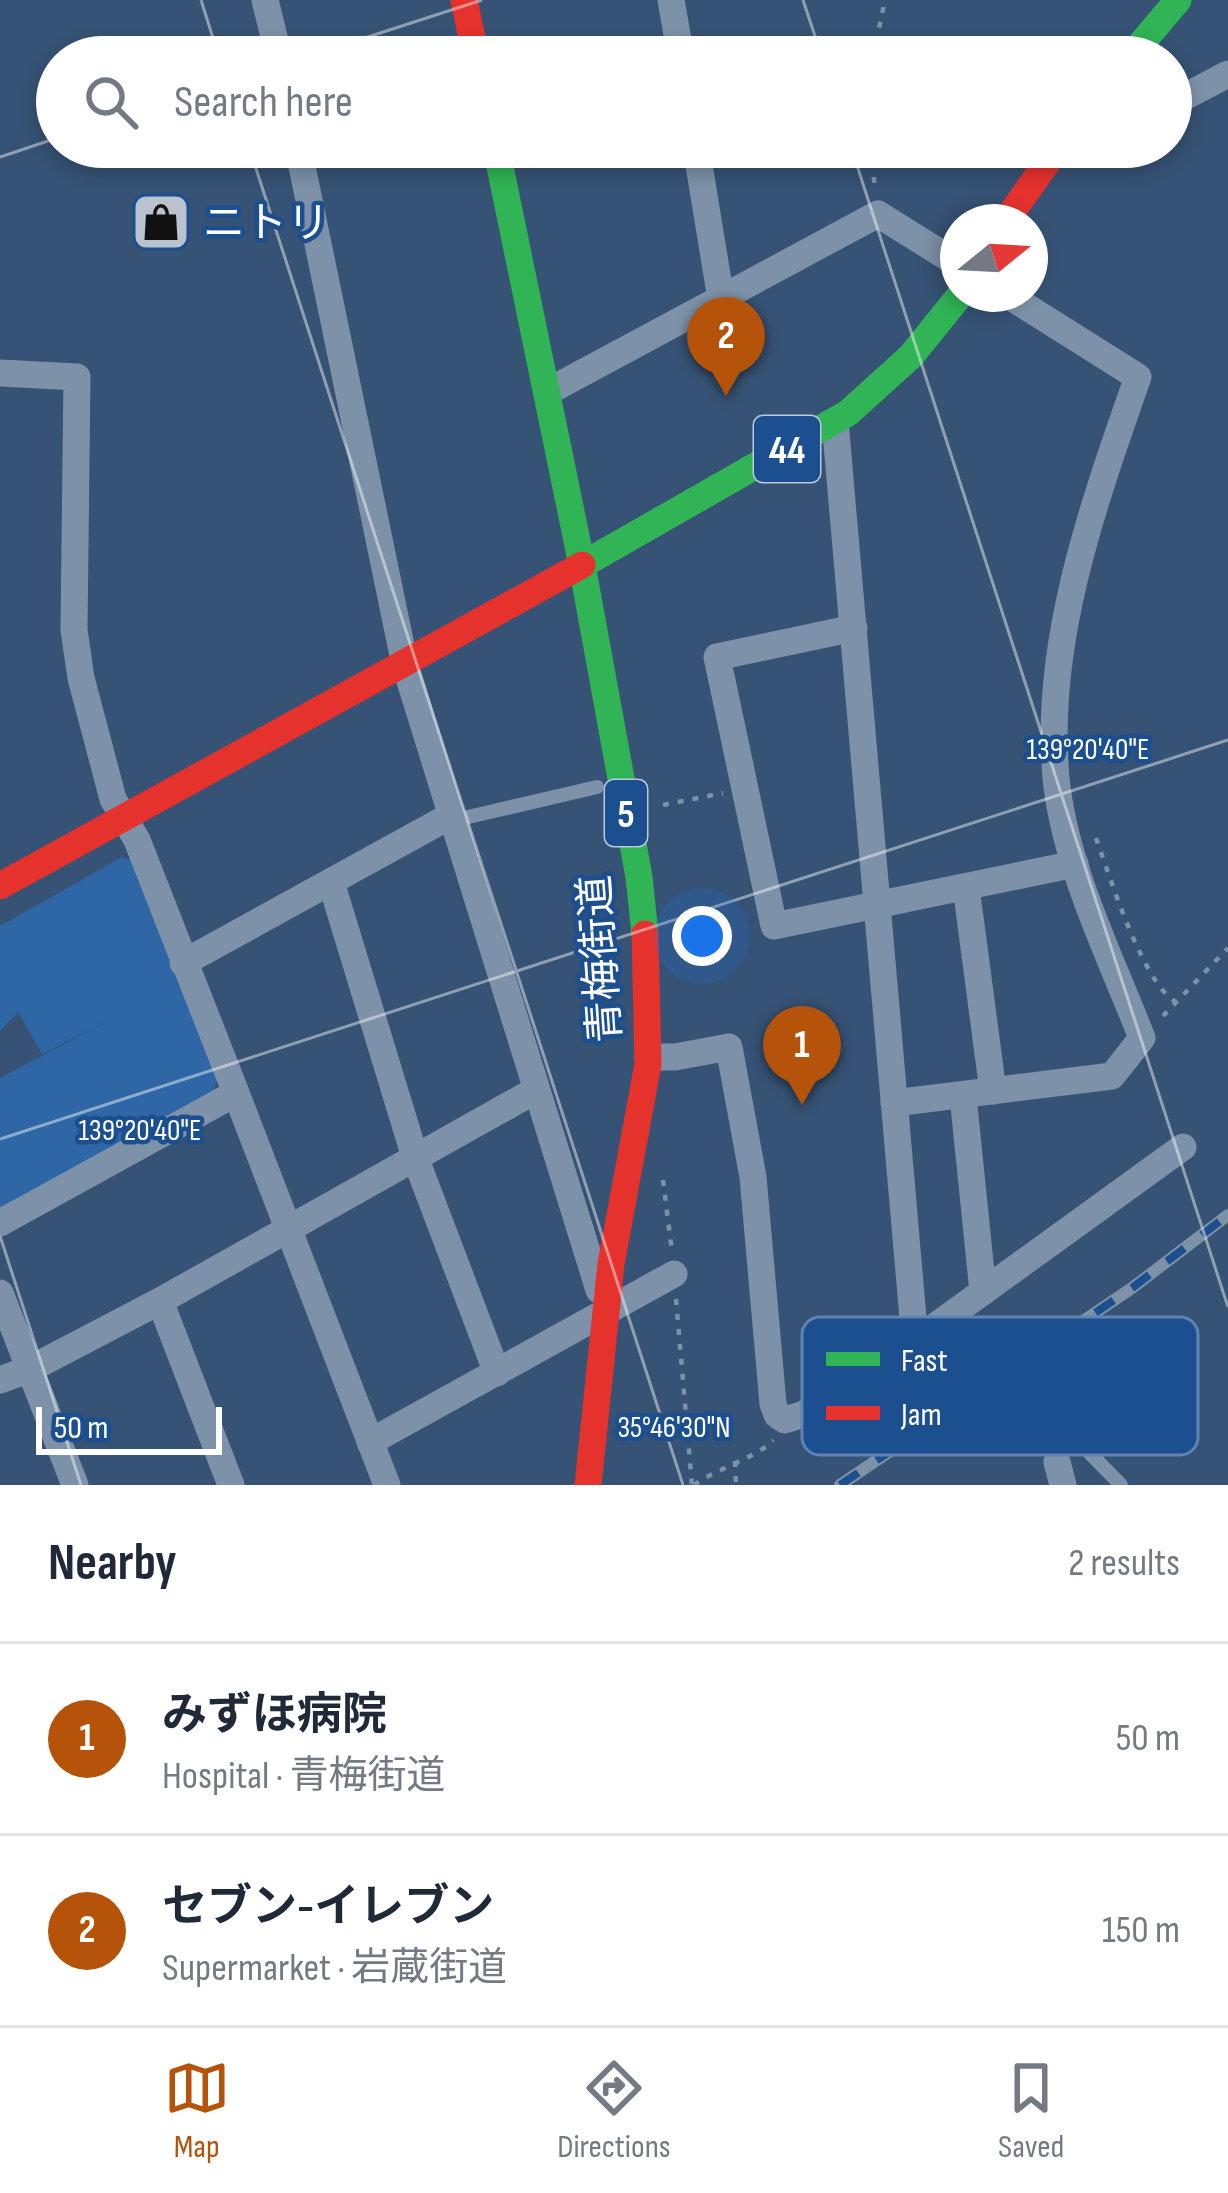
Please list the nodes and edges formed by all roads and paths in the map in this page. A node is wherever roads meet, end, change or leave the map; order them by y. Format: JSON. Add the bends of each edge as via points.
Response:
{"nodes":[{"id":1,"x":464,"y":0,"type":"edge"},
{"id":2,"x":671,"y":0,"type":"edge"},
{"id":3,"x":885,"y":0,"type":"edge"},
{"id":4,"x":1178,"y":0,"type":"edge"},
{"id":5,"x":267,"y":1,"type":"edge"},
{"id":6,"x":274,"y":36,"type":"edge"},
{"id":7,"x":472,"y":36,"type":"edge"},
{"id":8,"x":677,"y":36,"type":"edge"},
{"id":9,"x":877,"y":36,"type":"edge"},
{"id":10,"x":1148,"y":36,"type":"edge"},
{"id":11,"x":1228,"y":74,"type":"edge"},
{"id":12,"x":1192,"y":93,"type":"edge"},
{"id":13,"x":302,"y":168,"type":"edge"},
{"id":14,"x":500,"y":168,"type":"edge"},
{"id":15,"x":699,"y":168,"type":"edge"},
{"id":16,"x":873,"y":168,"type":"edge"},
{"id":17,"x":1043,"y":168,"type":"edge"},
{"id":18,"x":1018,"y":204,"type":"edge"},
{"id":19,"x":878,"y":214,"type":"junction"},
{"id":20,"x":940,"y":253,"type":"edge"},
{"id":21,"x":721,"y":299,"type":"junction"},
{"id":22,"x":946,"y":312,"type":"edge"},
{"id":23,"x":1035,"y":312,"type":"edge"},
{"id":24,"x":0,"y":373,"type":"edge"},
{"id":25,"x":547,"y":392,"type":"junction"},
{"id":26,"x":835,"y":422,"type":"junction"},
{"id":27,"x":582,"y":566,"type":"junction"},
{"id":28,"x":854,"y":628,"type":"junction"},
{"id":29,"x":405,"y":665,"type":"junction"},
{"id":30,"x":598,"y":787,"type":"dead end"},
{"id":31,"x":746,"y":788,"type":"junction"},
{"id":32,"x":626,"y":812,"type":"junction"},
{"id":33,"x":124,"y":818,"type":"junction"},
{"id":34,"x":451,"y":818,"type":"junction"},
{"id":35,"x":1094,"y":830,"type":"dead end"},
{"id":36,"x":1075,"y":864,"type":"junction"},
{"id":37,"x":331,"y":882,"type":"junction"},
{"id":38,"x":0,"y":886,"type":"edge"},
{"id":39,"x":966,"y":887,"type":"junction"},
{"id":40,"x":878,"y":907,"type":"junction"},
{"id":41,"x":1228,"y":948,"type":"edge"},
{"id":42,"x":183,"y":963,"type":"junction"},
{"id":43,"x":1176,"y":1002,"type":"junction"},
{"id":44,"x":1142,"y":1038,"type":"junction"},
{"id":45,"x":649,"y":1057,"type":"junction"},
{"id":46,"x":536,"y":1090,"type":"junction"},
{"id":47,"x":993,"y":1091,"type":"junction"},
{"id":48,"x":236,"y":1093,"type":"junction"},
{"id":49,"x":963,"y":1096,"type":"junction"},
{"id":50,"x":894,"y":1103,"type":"junction"},
{"id":51,"x":1183,"y":1147,"type":"dead end"},
{"id":52,"x":415,"y":1157,"type":"junction"},
{"id":53,"x":0,"y":1223,"type":"edge"},
{"id":54,"x":287,"y":1229,"type":"junction"},
{"id":55,"x":674,"y":1274,"type":"dead end"},
{"id":56,"x":983,"y":1292,"type":"junction"},
{"id":57,"x":0,"y":1293,"type":"edge"},
{"id":58,"x":160,"y":1301,"type":"junction"},
{"id":59,"x":606,"y":1311,"type":"junction"},
{"id":60,"x":913,"y":1317,"type":"edge"},
{"id":61,"x":948,"y":1317,"type":"edge"},
{"id":62,"x":30,"y":1369,"type":"junction"},
{"id":63,"x":497,"y":1373,"type":"junction"},
{"id":64,"x":0,"y":1380,"type":"edge"},
{"id":65,"x":802,"y":1415,"type":"edge"},
{"id":66,"x":785,"y":1420,"type":"junction"},
{"id":67,"x":370,"y":1442,"type":"junction"},
{"id":68,"x":1092,"y":1455,"type":"edge"},
{"id":69,"x":735,"y":1461,"type":"junction"},
{"id":70,"x":75,"y":1485,"type":"edge"},
{"id":71,"x":231,"y":1485,"type":"edge"},
{"id":72,"x":387,"y":1485,"type":"edge"},
{"id":73,"x":588,"y":1485,"type":"edge"},
{"id":74,"x":694,"y":1485,"type":"edge"},
{"id":75,"x":736,"y":1485,"type":"edge"},
{"id":76,"x":1121,"y":1485,"type":"edge"}],
"edges":[{"from":1,"to":7,"type":"main road"},
{"from":2,"to":8,"type":"street"},
{"from":3,"to":9,"type":"path"},
{"from":4,"to":10,"type":"main road"},
{"from":5,"to":6,"type":"street"},
{"from":11,"to":12,"type":"street"},
{"from":13,"to":29,"type":"street"},
{"from":14,"to":25,"type":"main road","name":"青梅街道","number":"5"},
{"from":15,"to":21,"type":"street"},
{"from":16,"to":19,"type":"path"},
{"from":17,"to":18,"type":"main road"},
{"from":19,"to":20,"type":"street"},
{"from":19,"to":21,"type":"street"},
{"from":21,"to":25,"type":"street"},
{"from":22,"to":26,"type":"main road","number":"44","via":[[896,372]]},
{"from":23,"to":36,"type":"street","via":[[1138,376],[1055,676],[1058,787]]},
{"from":24,"to":33,"type":"street","via":[[77,376],[74,630],[112,799]]},
{"from":25,"to":27,"type":"main road","name":"青梅街道","number":"5"},
{"from":26,"to":27,"type":"main road","number":"44"},
{"from":26,"to":28,"type":"street"},
{"from":27,"to":29,"type":"main road"},
{"from":27,"to":32,"type":"main road","name":"青梅街道","number":"5"},
{"from":28,"to":31,"type":"street","via":[[717,657]]},
{"from":28,"to":40,"type":"street"},
{"from":29,"to":33,"type":"main road"},
{"from":29,"to":34,"type":"street"},
{"from":30,"to":34,"type":"lane"},
{"from":31,"to":32,"type":"path"},
{"from":31,"to":40,"type":"street","via":[[774,926]]},
{"from":32,"to":45,"type":"main road","name":"青梅街道","number":"5","via":[[648,963]]},
{"from":33,"to":38,"type":"main road"},
{"from":33,"to":42,"type":"street"},
{"from":34,"to":37,"type":"street"},
{"from":34,"to":46,"type":"street"},
{"from":35,"to":43,"type":"path","via":[[1161,994]]},
{"from":36,"to":39,"type":"street"},
{"from":36,"to":44,"type":"street"},
{"from":37,"to":42,"type":"street"},
{"from":37,"to":52,"type":"street"},
{"from":39,"to":40,"type":"street"},
{"from":39,"to":47,"type":"street"},
{"from":40,"to":50,"type":"street"},
{"from":41,"to":43,"type":"path"},
{"from":42,"to":48,"type":"street"},
{"from":43,"to":44,"type":"path"},
{"from":44,"to":47,"type":"street","via":[[1112,1076]]},
{"from":45,"to":59,"type":"main road","name":"青梅街道","number":"5"},
{"from":45,"to":66,"type":"street","via":[[729,1047],[753,1178],[773,1405]]},
{"from":46,"to":52,"type":"street"},
{"from":46,"to":59,"type":"street"},
{"from":47,"to":49,"type":"street"},
{"from":48,"to":53,"type":"street"},
{"from":48,"to":54,"type":"street"},
{"from":49,"to":50,"type":"street"},
{"from":49,"to":56,"type":"street"},
{"from":50,"to":60,"type":"street"},
{"from":51,"to":56,"type":"street"},
{"from":52,"to":54,"type":"street"},
{"from":52,"to":63,"type":"street"},
{"from":54,"to":58,"type":"street"},
{"from":54,"to":67,"type":"street"},
{"from":55,"to":59,"type":"street"},
{"from":56,"to":61,"type":"street"},
{"from":57,"to":62,"type":"street"},
{"from":58,"to":62,"type":"street"},
{"from":58,"to":71,"type":"street"},
{"from":59,"to":63,"type":"street"},
{"from":59,"to":73,"type":"main road","name":"青梅街道","number":"5"},
{"from":62,"to":64,"type":"street"},
{"from":62,"to":70,"type":"street"},
{"from":63,"to":67,"type":"street"},
{"from":65,"to":66,"type":"street"},
{"from":66,"to":69,"type":"path","via":[[769,1447]]},
{"from":67,"to":72,"type":"street"},
{"from":68,"to":76,"type":"lane"},
{"from":69,"to":74,"type":"path"},
{"from":69,"to":75,"type":"path"}]}
